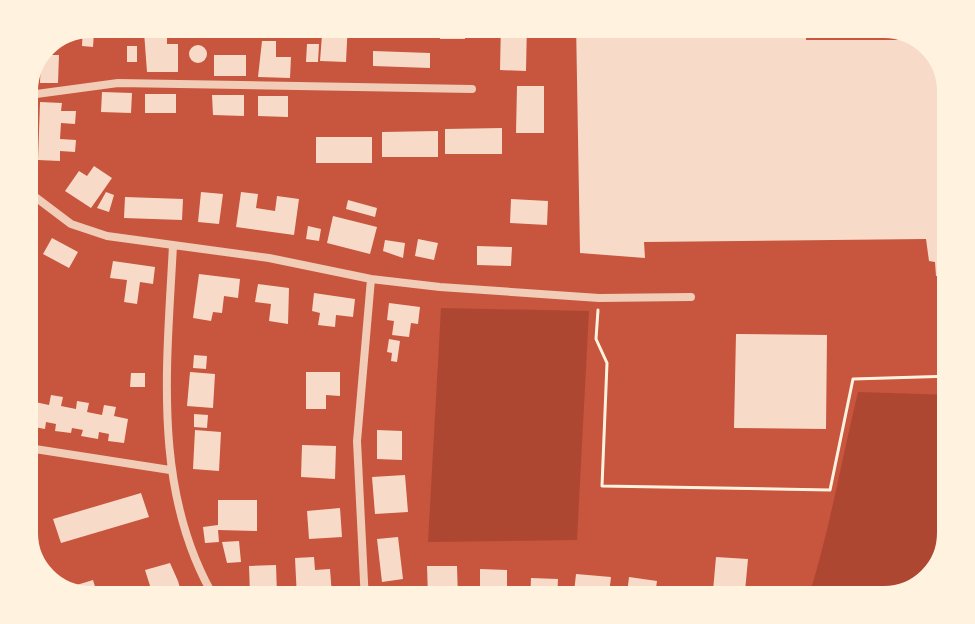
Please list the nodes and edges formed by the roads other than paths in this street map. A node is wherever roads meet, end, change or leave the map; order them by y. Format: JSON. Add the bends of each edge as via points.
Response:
{"nodes":[{"id":1,"x":472,"y":89,"type":"dead end"},
{"id":2,"x":36,"y":94,"type":"edge"},
{"id":3,"x":36,"y":198,"type":"edge"},
{"id":4,"x":173,"y":245,"type":"junction"},
{"id":5,"x":371,"y":279,"type":"junction"},
{"id":6,"x":691,"y":297,"type":"dead end"},
{"id":7,"x":36,"y":449,"type":"edge"},
{"id":8,"x":170,"y":470,"type":"junction"},
{"id":9,"x":211,"y":588,"type":"edge"},
{"id":10,"x":364,"y":588,"type":"edge"}],
"edges":[{"from":1,"to":2,"type":"street","via":[[118,83]]},
{"from":3,"to":4,"type":"street","via":[[90,232]]},
{"from":4,"to":5,"type":"street"},
{"from":4,"to":8,"type":"street","via":[[166,390]]},
{"from":5,"to":6,"type":"street","via":[[599,298]]},
{"from":5,"to":10,"type":"street","via":[[357,441]]},
{"from":7,"to":8,"type":"street"},
{"from":8,"to":9,"type":"street","via":[[182,521]]}]}
